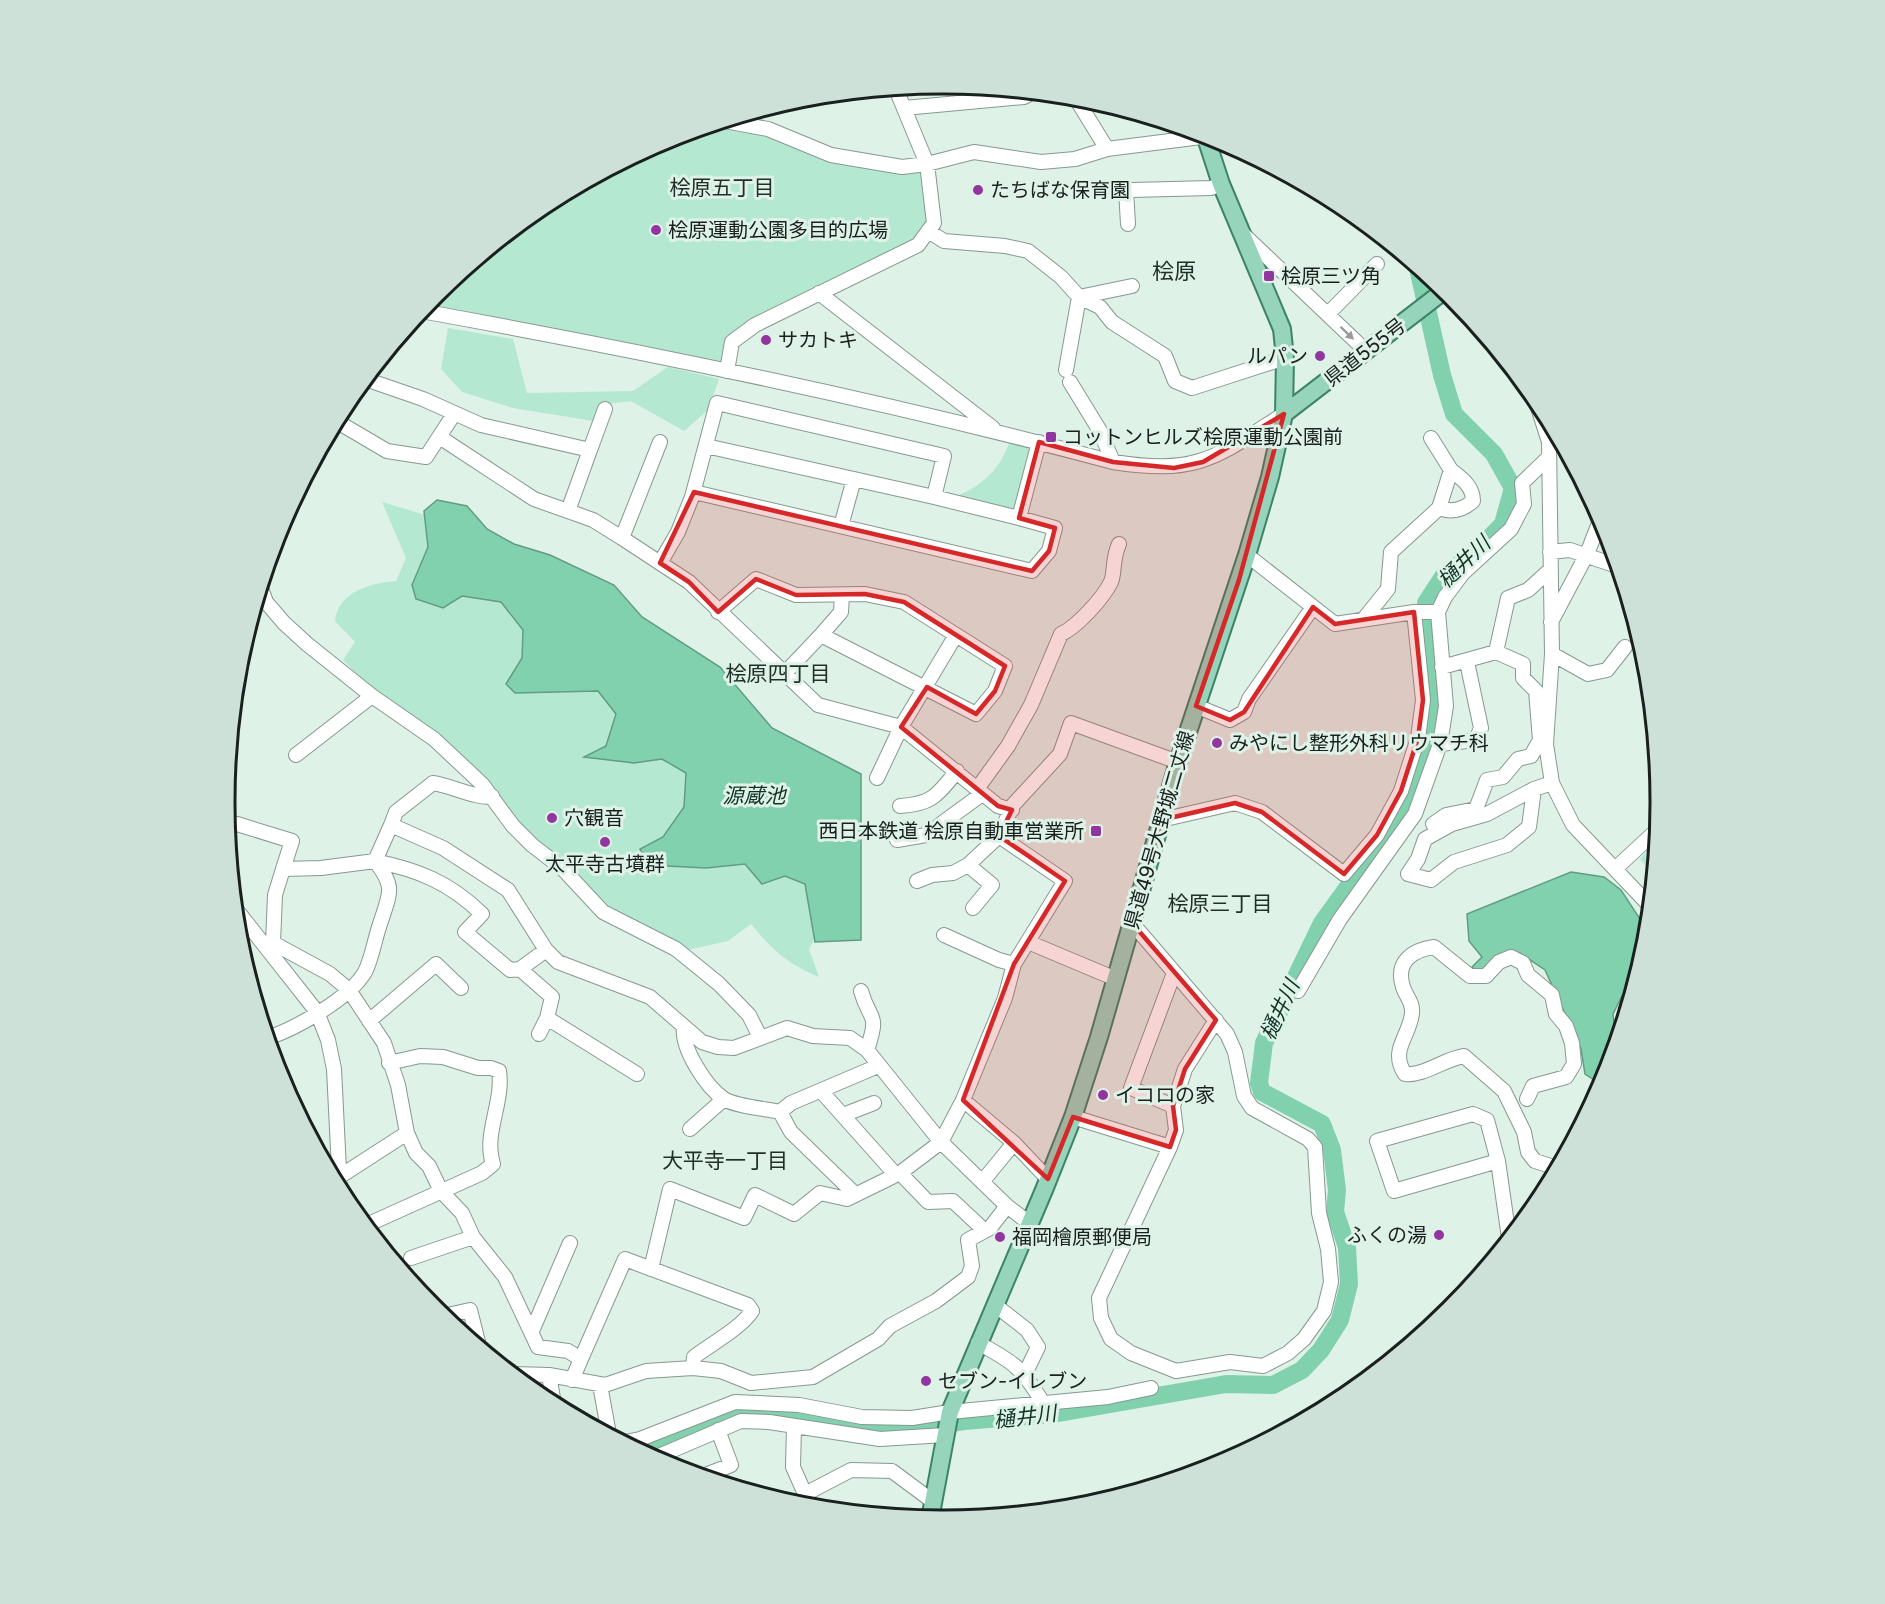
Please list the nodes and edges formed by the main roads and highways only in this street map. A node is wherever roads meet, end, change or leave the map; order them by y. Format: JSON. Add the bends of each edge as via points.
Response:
{"nodes":[{"id":1,"x":1209,"y":147,"type":"edge"},
{"id":2,"x":1437,"y":296,"type":"edge"},
{"id":3,"x":1284,"y":414,"type":"junction"},
{"id":4,"x":930,"y":1510,"type":"edge"}],
"edges":[{"from":1,"to":3,"type":"main road","name":"県道49号大野城二丈線","via":[[1282,329],[1286,358]]},
{"from":2,"to":3,"type":"main road","name":"県道555号"},
{"from":3,"to":4,"type":"main road","name":"県道49号大野城二丈線","via":[[1270,477],[1178,762],[1072,1117],[950,1412]]}]}
